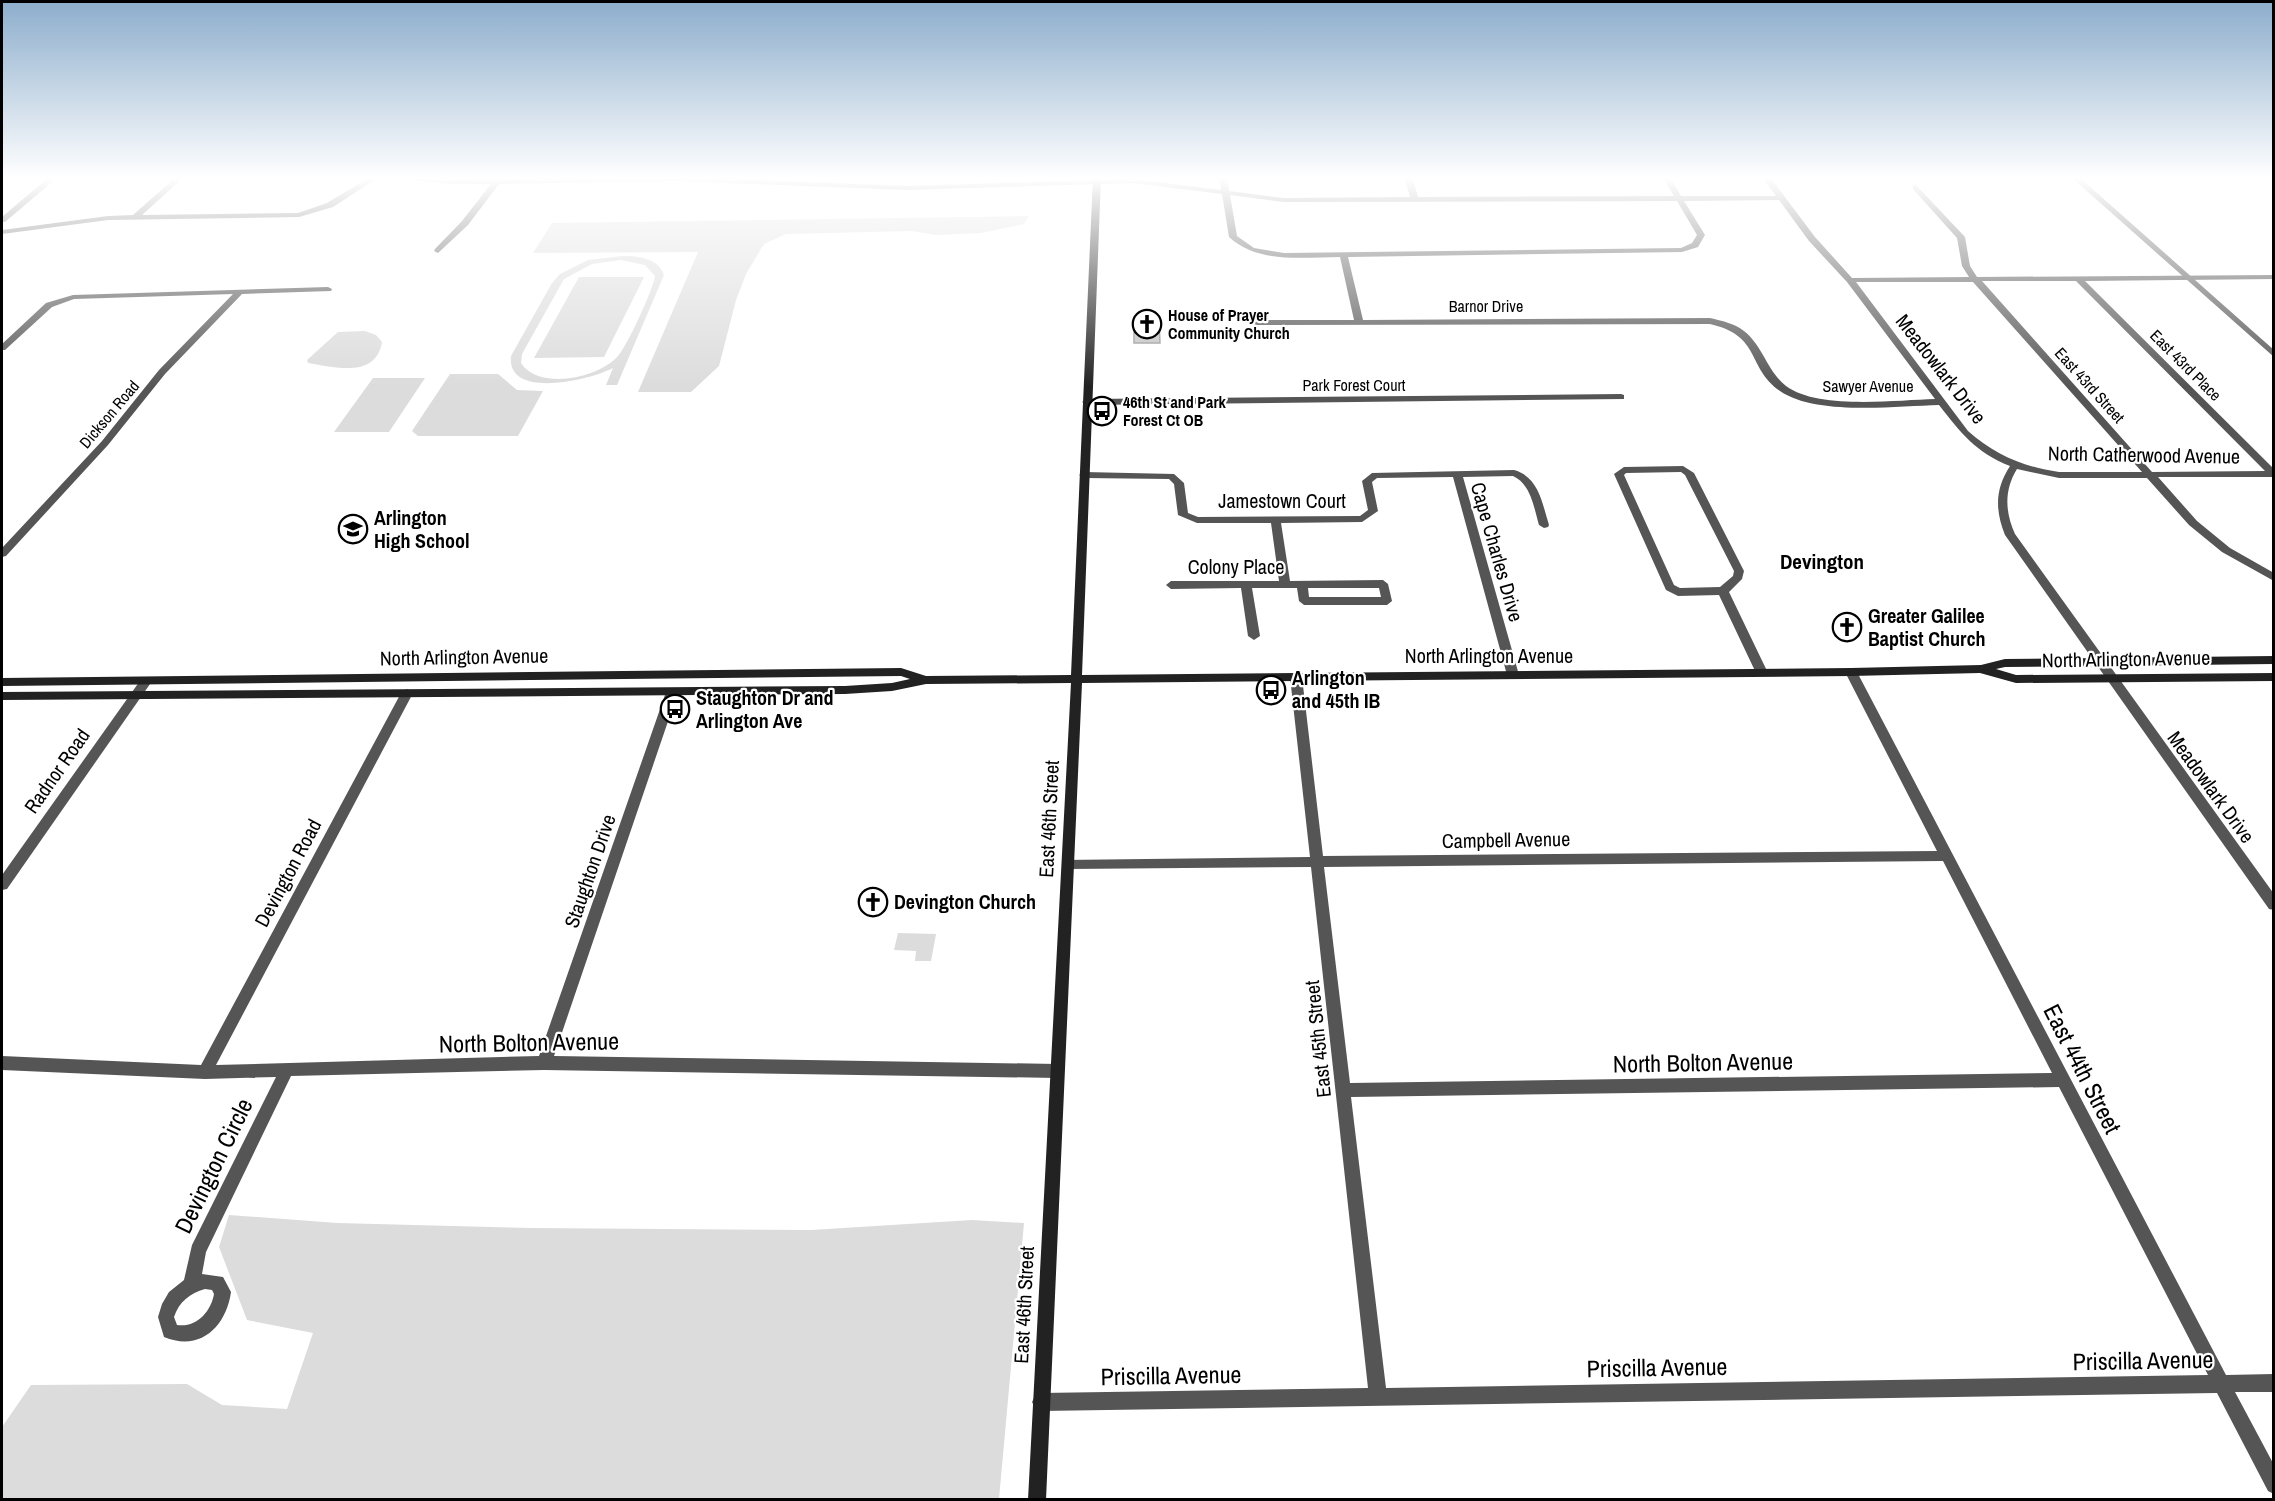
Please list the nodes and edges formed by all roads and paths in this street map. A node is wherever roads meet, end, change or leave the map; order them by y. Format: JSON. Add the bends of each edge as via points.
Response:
{"nodes":[{"id":1,"x":442,"y":247,"type":"edge"},
{"id":2,"x":1094,"y":247,"type":"edge"},
{"id":3,"x":1251,"y":247,"type":"edge"},
{"id":4,"x":1689,"y":247,"type":"edge"},
{"id":5,"x":1819,"y":247,"type":"edge"},
{"id":6,"x":1965,"y":247,"type":"edge"},
{"id":7,"x":2153,"y":247,"type":"edge"},
{"id":8,"x":438,"y":251,"type":"dead end"},
{"id":9,"x":1344,"y":255,"type":"junction"},
{"id":10,"x":2187,"y":277,"type":"junction"},
{"id":11,"x":2274,"y":277,"type":"edge"},
{"id":12,"x":2078,"y":278,"type":"junction"},
{"id":13,"x":1976,"y":279,"type":"junction"},
{"id":14,"x":1850,"y":280,"type":"junction"},
{"id":15,"x":328,"y":290,"type":"dead end"},
{"id":16,"x":239,"y":293,"type":"junction"},
{"id":17,"x":1243,"y":318,"type":"dead end"},
{"id":18,"x":1359,"y":322,"type":"junction"},
{"id":19,"x":2,"y":348,"type":"edge"},
{"id":20,"x":2274,"y":355,"type":"edge"},
{"id":21,"x":1795,"y":395,"type":"joint"},
{"id":22,"x":1622,"y":397,"type":"dead end"},
{"id":23,"x":1087,"y":402,"type":"junction"},
{"id":24,"x":1942,"y":402,"type":"junction"},
{"id":25,"x":2015,"y":465,"type":"junction"},
{"id":26,"x":1457,"y":474,"type":"junction"},
{"id":27,"x":2150,"y":474,"type":"junction"},
{"id":28,"x":2273,"y":474,"type":"edge"},
{"id":29,"x":1084,"y":475,"type":"junction"},
{"id":30,"x":1275,"y":519,"type":"junction"},
{"id":31,"x":1544,"y":525,"type":"dead end"},
{"id":32,"x":2,"y":554,"type":"edge"},
{"id":33,"x":2274,"y":578,"type":"edge"},
{"id":34,"x":1285,"y":584,"type":"junction"},
{"id":35,"x":1302,"y":584,"type":"junction"},
{"id":36,"x":1171,"y":585,"type":"dead end"},
{"id":37,"x":1246,"y":585,"type":"junction"},
{"id":38,"x":1723,"y":591,"type":"junction"},
{"id":39,"x":1254,"y":636,"type":"dead end"},
{"id":40,"x":2274,"y":660,"type":"edge"},
{"id":41,"x":2100,"y":662,"type":"junction"},
{"id":42,"x":1981,"y":669,"type":"junction"},
{"id":43,"x":1851,"y":672,"type":"junction"},
{"id":44,"x":1762,"y":673,"type":"junction"},
{"id":45,"x":1513,"y":675,"type":"junction"},
{"id":46,"x":1296,"y":677,"type":"junction"},
{"id":47,"x":2274,"y":677,"type":"edge"},
{"id":48,"x":1076,"y":678,"type":"junction"},
{"id":49,"x":2110,"y":678,"type":"junction"},
{"id":50,"x":926,"y":680,"type":"junction"},
{"id":51,"x":146,"y":681,"type":"junction"},
{"id":52,"x":2,"y":682,"type":"edge"},
{"id":53,"x":672,"y":692,"type":"junction"},
{"id":54,"x":406,"y":693,"type":"junction"},
{"id":55,"x":135,"y":694,"type":"junction"},
{"id":56,"x":2,"y":696,"type":"edge"},
{"id":57,"x":1946,"y":856,"type":"junction"},
{"id":58,"x":1317,"y":862,"type":"junction"},
{"id":59,"x":1068,"y":864,"type":"junction"},
{"id":60,"x":2,"y":885,"type":"edge"},
{"id":61,"x":2274,"y":905,"type":"edge"},
{"id":62,"x":2,"y":1063,"type":"edge"},
{"id":63,"x":544,"y":1063,"type":"junction"},
{"id":64,"x":287,"y":1071,"type":"junction"},
{"id":65,"x":1057,"y":1071,"type":"junction"},
{"id":66,"x":205,"y":1072,"type":"junction"},
{"id":67,"x":2063,"y":1080,"type":"junction"},
{"id":68,"x":1343,"y":1090,"type":"junction"},
{"id":69,"x":191,"y":1285,"type":"dead end"},
{"id":70,"x":2274,"y":1383,"type":"edge"},
{"id":71,"x":2220,"y":1384,"type":"junction"},
{"id":72,"x":1378,"y":1396,"type":"junction"},
{"id":73,"x":1041,"y":1401,"type":"junction"},
{"id":74,"x":2274,"y":1485,"type":"edge"},
{"id":75,"x":1037,"y":1500,"type":"edge"}],
"edges":[{"from":1,"to":8,"type":"street"},
{"from":2,"to":23,"type":"main road","name":"East 46th Street"},
{"from":3,"to":9,"type":"street","via":[[1269,254]]},
{"from":4,"to":9,"type":"street","via":[[1678,251]]},
{"from":5,"to":14,"type":"street","name":"Meadowlark Drive"},
{"from":6,"to":13,"type":"street","name":"East 43rd Street","via":[[1964,263]]},
{"from":7,"to":10,"type":"street"},
{"from":9,"to":18,"type":"street"},
{"from":10,"to":11,"type":"street"},
{"from":10,"to":12,"type":"street"},
{"from":10,"to":20,"type":"street"},
{"from":12,"to":13,"type":"street"},
{"from":12,"to":28,"type":"street","name":"East 43rd Place"},
{"from":13,"to":14,"type":"street"},
{"from":13,"to":27,"type":"street","name":"East 43rd Street"},
{"from":14,"to":24,"type":"street","name":"Meadowlark Drive"},
{"from":15,"to":16,"type":"street"},
{"from":16,"to":19,"type":"street","via":[[62,299],[49,305]]},
{"from":16,"to":32,"type":"street","name":"Dickson Road","via":[[162,372],[105,443]]},
{"from":17,"to":18,"type":"street","name":"Barnor Drive","via":[[1259,323]]},
{"from":18,"to":21,"type":"street","name":"Barnor Drive","via":[[1704,320],[1729,325],[1750,339],[1776,381]]},
{"from":21,"to":24,"type":"street","name":"Sawyer Avenue","via":[[1828,402]]},
{"from":22,"to":23,"type":"street","name":"Park Forest Court"},
{"from":23,"to":29,"type":"main road","name":"East 46th Street"},
{"from":24,"to":25,"type":"street","name":"Meadowlark Drive","via":[[1974,442]]},
{"from":25,"to":27,"type":"street","name":"North Catherwood Avenue","via":[[2060,475]]},
{"from":25,"to":41,"type":"street","name":"Meadowlark Drive","via":[[2000,496],[2007,529]]},
{"from":26,"to":30,"type":"street","name":"Jamestown Court","via":[[1372,476],[1367,482],[1373,511],[1364,518]]},
{"from":26,"to":31,"type":"street","name":"Jamestown Court","via":[[1523,476],[1529,482]]},
{"from":26,"to":45,"type":"street","name":"Cape Charles Drive"},
{"from":27,"to":28,"type":"street","name":"North Catherwood Avenue"},
{"from":27,"to":33,"type":"street","name":"East 43rd Street","via":[[2212,540]]},
{"from":29,"to":30,"type":"street","name":"Jamestown Court","via":[[1171,476],[1179,483],[1180,510],[1192,519]]},
{"from":29,"to":48,"type":"main road","name":"East 46th Street"},
{"from":30,"to":34,"type":"street"},
{"from":34,"to":35,"type":"street","name":"Colony Place"},
{"from":34,"to":37,"type":"street","name":"Colony Place"},
{"from":35,"to":35,"type":"street","name":"Colony Place","via":[[1304,601],[1387,601],[1383,584]]},
{"from":36,"to":37,"type":"street","name":"Colony Place"},
{"from":37,"to":39,"type":"street"},
{"from":38,"to":38,"type":"street","via":[[1678,591],[1670,587],[1619,472],[1683,469],[1689,473],[1739,571]]},
{"from":38,"to":44,"type":"street"},
{"from":40,"to":41,"type":"main road","name":"North Arlington Avenue"},
{"from":41,"to":42,"type":"main road","name":"North Arlington Avenue","via":[[2005,663]]},
{"from":41,"to":49,"type":"street","name":"Meadowlark Drive"},
{"from":42,"to":43,"type":"main road","name":"North Arlington Avenue"},
{"from":42,"to":49,"type":"main road","name":"North Arlington Avenue","via":[[2016,680]]},
{"from":43,"to":44,"type":"main road","name":"North Arlington Avenue"},
{"from":43,"to":57,"type":"street","name":"East 44th Street"},
{"from":44,"to":45,"type":"main road","name":"North Arlington Avenue"},
{"from":45,"to":46,"type":"main road","name":"North Arlington Avenue"},
{"from":46,"to":48,"type":"main road","name":"North Arlington Avenue"},
{"from":46,"to":58,"type":"street","name":"East 45th Street"},
{"from":47,"to":49,"type":"main road","name":"North Arlington Avenue"},
{"from":48,"to":50,"type":"main road","name":"North Arlington Avenue"},
{"from":48,"to":59,"type":"main road","name":"East 46th Street"},
{"from":49,"to":61,"type":"street","name":"Meadowlark Drive"},
{"from":50,"to":51,"type":"main road","name":"North Arlington Avenue","via":[[901,672]]},
{"from":50,"to":53,"type":"main road","name":"North Arlington Avenue","via":[[845,690]]},
{"from":51,"to":52,"type":"main road","name":"North Arlington Avenue"},
{"from":51,"to":55,"type":"street","name":"Radnor Road"},
{"from":53,"to":54,"type":"main road","name":"North Arlington Avenue"},
{"from":53,"to":63,"type":"street","name":"Staughton Drive"},
{"from":54,"to":55,"type":"main road","name":"North Arlington Avenue"},
{"from":54,"to":66,"type":"street","name":"Devington Road"},
{"from":55,"to":56,"type":"main road","name":"North Arlington Avenue"},
{"from":55,"to":60,"type":"street","name":"Radnor Road"},
{"from":57,"to":58,"type":"street","name":"Campbell Avenue"},
{"from":57,"to":67,"type":"street","name":"East 44th Street"},
{"from":58,"to":59,"type":"street","name":"Campbell Avenue"},
{"from":58,"to":68,"type":"street","name":"East 45th Street"},
{"from":59,"to":65,"type":"main road","name":"East 46th Street"},
{"from":62,"to":66,"type":"street","name":"North Bolton Avenue"},
{"from":63,"to":64,"type":"street","name":"North Bolton Avenue"},
{"from":63,"to":65,"type":"street","name":"North Bolton Avenue"},
{"from":64,"to":66,"type":"street","name":"North Bolton Avenue"},
{"from":64,"to":69,"type":"street","name":"Devington Circle","via":[[198,1251]]},
{"from":65,"to":73,"type":"main road","name":"East 46th Street"},
{"from":67,"to":68,"type":"street","name":"North Bolton Avenue"},
{"from":67,"to":71,"type":"street","name":"East 44th Street"},
{"from":68,"to":72,"type":"street","name":"East 45th Street"},
{"from":70,"to":71,"type":"street","name":"Priscilla Avenue"},
{"from":71,"to":72,"type":"street","name":"Priscilla Avenue"},
{"from":71,"to":74,"type":"street","name":"East 44th Street"},
{"from":72,"to":73,"type":"street","name":"Priscilla Avenue"},
{"from":73,"to":75,"type":"main road","name":"East 46th Street"}]}
